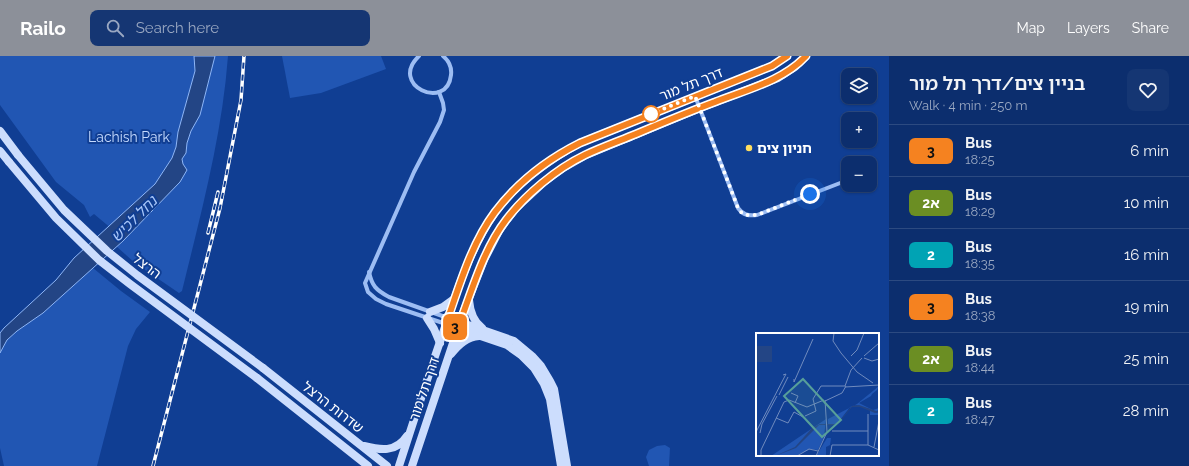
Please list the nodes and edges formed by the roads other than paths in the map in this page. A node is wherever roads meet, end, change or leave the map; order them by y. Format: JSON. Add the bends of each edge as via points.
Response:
{"nodes":[{"id":1,"x":419,"y":56,"type":"edge"},
{"id":2,"x":451,"y":56,"type":"edge"},
{"id":3,"x":787,"y":56,"type":"edge"},
{"id":4,"x":806,"y":56,"type":"edge"},
{"id":5,"x":445,"y":58,"type":"edge"},
{"id":6,"x":439,"y":92,"type":"junction"},
{"id":7,"x":695,"y":96,"type":"junction"},
{"id":8,"x":700,"y":108,"type":"junction"},
{"id":9,"x":0,"y":131,"type":"edge"},
{"id":10,"x":0,"y":151,"type":"edge"},
{"id":11,"x":841,"y":183,"type":"edge"},
{"id":12,"x":369,"y":271,"type":"junction"},
{"id":13,"x":469,"y":298,"type":"junction"},
{"id":14,"x":454,"y":300,"type":"junction"},
{"id":15,"x":429,"y":315,"type":"junction"},
{"id":16,"x":447,"y":321,"type":"junction"},
{"id":17,"x":459,"y":325,"type":"junction"},
{"id":18,"x":483,"y":333,"type":"junction"},
{"id":19,"x":440,"y":343,"type":"junction"},
{"id":20,"x":448,"y":357,"type":"junction"},
{"id":21,"x":263,"y":368,"type":"joint"},
{"id":22,"x":256,"y":378,"type":"joint"},
{"id":23,"x":410,"y":432,"type":"junction"},
{"id":24,"x":361,"y":446,"type":"junction"},
{"id":25,"x":368,"y":466,"type":"edge"},
{"id":26,"x":387,"y":466,"type":"edge"},
{"id":27,"x":399,"y":466,"type":"edge"},
{"id":28,"x":412,"y":466,"type":"edge"},
{"id":29,"x":561,"y":466,"type":"edge"},
{"id":30,"x":567,"y":466,"type":"edge"}],
"edges":[{"from":1,"to":6,"type":"street","via":[[411,69],[412,80],[420,90]]},
{"from":2,"to":5,"type":"street"},
{"from":3,"to":7,"type":"street","name":"דרך תל מור","via":[[772,66]]},
{"from":4,"to":8,"type":"street","name":"דרך תל מור","via":[[778,78]]},
{"from":5,"to":6,"type":"street","via":[[452,71],[451,78],[449,84]]},
{"from":6,"to":12,"type":"street","via":[[444,110],[440,122]]},
{"from":7,"to":8,"type":"street"},
{"from":7,"to":14,"type":"street","name":"דרך תל מור","via":[[580,143],[535,172],[495,213],[474,249]]},
{"from":8,"to":11,"type":"street","via":[[738,208],[745,215],[757,215]]},
{"from":8,"to":13,"type":"street","name":"דרך תל מור","via":[[586,155],[544,182],[516,208],[499,231]]},
{"from":9,"to":21,"type":"street","name":"הרצל","bridge":true,"via":[[64,210],[107,251]]},
{"from":10,"to":22,"type":"street","name":"הרצל","bridge":true,"via":[[56,218],[99,260]]},
{"from":12,"to":15,"type":"street","via":[[373,285],[380,292]]},
{"from":12,"to":15,"type":"street","via":[[365,283],[368,292],[376,299]]},
{"from":13,"to":17,"type":"street","name":"דרך תל מור"},
{"from":13,"to":18,"type":"street","via":[[471,314]]},
{"from":14,"to":15,"type":"street"},
{"from":14,"to":16,"type":"street","name":"דרך תל מור"},
{"from":15,"to":16,"type":"street"},
{"from":15,"to":16,"type":"street"},
{"from":15,"to":19,"type":"street"},
{"from":16,"to":17,"type":"street"},
{"from":16,"to":19,"type":"street","name":"דרך תל מור"},
{"from":17,"to":18,"type":"street"},
{"from":17,"to":20,"type":"street","name":"דרך תל מור"},
{"from":18,"to":20,"type":"street","via":[[464,341]]},
{"from":18,"to":29,"type":"street","via":[[515,349],[544,384],[550,399]]},
{"from":18,"to":30,"type":"street","via":[[514,341],[532,356],[545,372],[556,398]]},
{"from":19,"to":23,"type":"street","name":"דרך תל מור"},
{"from":20,"to":28,"type":"street","name":"דרך תל מור"},
{"from":21,"to":24,"type":"street","name":"שדרות הרצל"},
{"from":22,"to":25,"type":"street","name":"שדרות הרצל"},
{"from":23,"to":24,"type":"street","via":[[401,444],[395,447],[382,449]]},
{"from":23,"to":27,"type":"street","name":"דרך תל מור"},
{"from":24,"to":26,"type":"street","name":"שדרות הרצל"}]}
